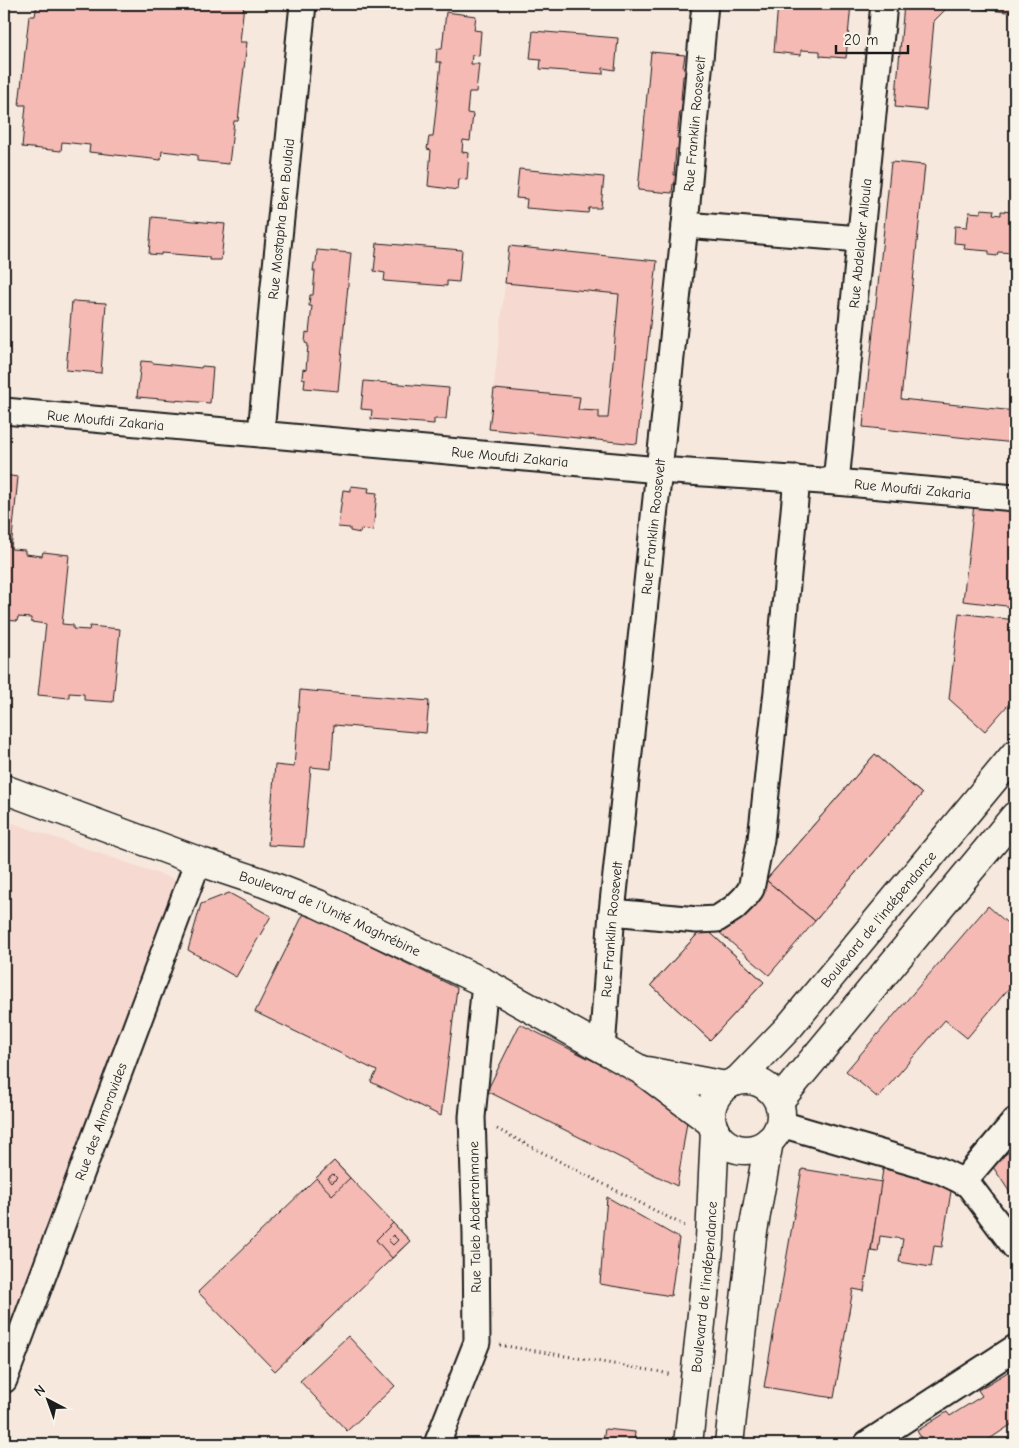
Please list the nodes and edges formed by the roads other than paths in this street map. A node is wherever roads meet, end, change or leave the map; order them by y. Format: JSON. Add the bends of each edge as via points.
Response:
{"nodes":[{"id":1,"x":303,"y":4,"type":"edge"},
{"id":2,"x":705,"y":4,"type":"edge"},
{"id":3,"x":884,"y":4,"type":"edge"},
{"id":4,"x":684,"y":225,"type":"junction"},
{"id":5,"x":860,"y":239,"type":"junction"},
{"id":6,"x":4,"y":411,"type":"edge"},
{"id":7,"x":261,"y":434,"type":"junction"},
{"id":8,"x":659,"y":470,"type":"junction"},
{"id":9,"x":796,"y":479,"type":"junction"},
{"id":10,"x":836,"y":482,"type":"junction"},
{"id":11,"x":1015,"y":498,"type":"edge"},
{"id":12,"x":1015,"y":754,"type":"edge"},
{"id":13,"x":4,"y":789,"type":"edge"},
{"id":14,"x":1015,"y":816,"type":"edge"},
{"id":15,"x":198,"y":861,"type":"junction"},
{"id":16,"x":612,"y":912,"type":"junction"},
{"id":17,"x":485,"y":983,"type":"junction"},
{"id":18,"x":602,"y":1049,"type":"junction"},
{"id":19,"x":641,"y":1070,"type":"junction"},
{"id":20,"x":731,"y":1083,"type":"junction"},
{"id":21,"x":1015,"y":1120,"type":"edge"},
{"id":22,"x":776,"y":1122,"type":"junction"},
{"id":23,"x":714,"y":1127,"type":"junction"},
{"id":24,"x":963,"y":1182,"type":"junction"},
{"id":25,"x":1015,"y":1247,"type":"edge"},
{"id":26,"x":1012,"y":1357,"type":"edge"},
{"id":27,"x":4,"y":1380,"type":"edge"},
{"id":28,"x":897,"y":1436,"type":"edge"},
{"id":29,"x":437,"y":1444,"type":"edge"},
{"id":30,"x":688,"y":1444,"type":"edge"},
{"id":31,"x":729,"y":1444,"type":"edge"},
{"id":32,"x":866,"y":1444,"type":"edge"}],
"edges":[{"from":1,"to":7,"type":"street","name":"Rue Mostapha Ben Boulaid"},
{"from":2,"to":4,"type":"street","name":"Rue Franklin Roosevelt"},
{"from":3,"to":5,"type":"street","name":"Rue Abdelaker Alloula"},
{"from":4,"to":5,"type":"street"},
{"from":4,"to":8,"type":"street","name":"Rue Franklin Roosevelt"},
{"from":5,"to":10,"type":"street","name":"Rue Abdelaker Alloula"},
{"from":6,"to":7,"type":"street","name":"Rue Moufdi Zakaria"},
{"from":7,"to":8,"type":"street","name":"Rue Moufdi Zakaria"},
{"from":8,"to":9,"type":"street","name":"Rue Moufdi Zakaria"},
{"from":8,"to":16,"type":"street","name":"Rue Franklin Roosevelt"},
{"from":9,"to":10,"type":"street","name":"Rue Moufdi Zakaria"},
{"from":9,"to":16,"type":"street","via":[[776,701],[751,889],[734,908],[718,919]]},
{"from":10,"to":11,"type":"street","name":"Rue Moufdi Zakaria"},
{"from":12,"to":20,"type":"main road","name":"Boulevard de l'indépendance","via":[[789,1026]]},
{"from":13,"to":15,"type":"main road","name":"Boulevard de l'Unité Maghrébine"},
{"from":14,"to":22,"type":"main road"},
{"from":15,"to":17,"type":"main road","name":"Boulevard de l'Unité Maghrébine","via":[[318,904]]},
{"from":15,"to":27,"type":"street","name":"Rue des Almoravides"},
{"from":16,"to":18,"type":"street","name":"Rue Franklin Roosevelt"},
{"from":17,"to":18,"type":"main road","name":"Boulevard de l'Unité Maghrébine"},
{"from":17,"to":29,"type":"street","name":"Rue Taleb Abderrahmane","via":[[472,1116],[477,1342]]},
{"from":18,"to":19,"type":"main road","name":"Boulevard de l'Unité Maghrébine"},
{"from":19,"to":20,"type":"main road","name":"Boulevard de l'Unité Maghrébine"},
{"from":19,"to":23,"type":"main road","name":"Boulevard de l'Unité Maghrébine"},
{"from":20,"to":22,"type":"main road","via":[[757,1081],[774,1092]]},
{"from":20,"to":23,"type":"main road","via":[[714,1102],[711,1112]]},
{"from":21,"to":24,"type":"street"},
{"from":22,"to":23,"type":"main road","via":[[760,1147],[750,1150],[730,1146],[721,1140]]},
{"from":22,"to":24,"type":"street","via":[[938,1170]]},
{"from":22,"to":31,"type":"main road","via":[[752,1237]]},
{"from":23,"to":30,"type":"main road","name":"Boulevard de l'indépendance","via":[[710,1239]]},
{"from":24,"to":25,"type":"street","via":[[968,1184]]},
{"from":26,"to":28,"type":"street"},
{"from":28,"to":32,"type":"street"}]}
